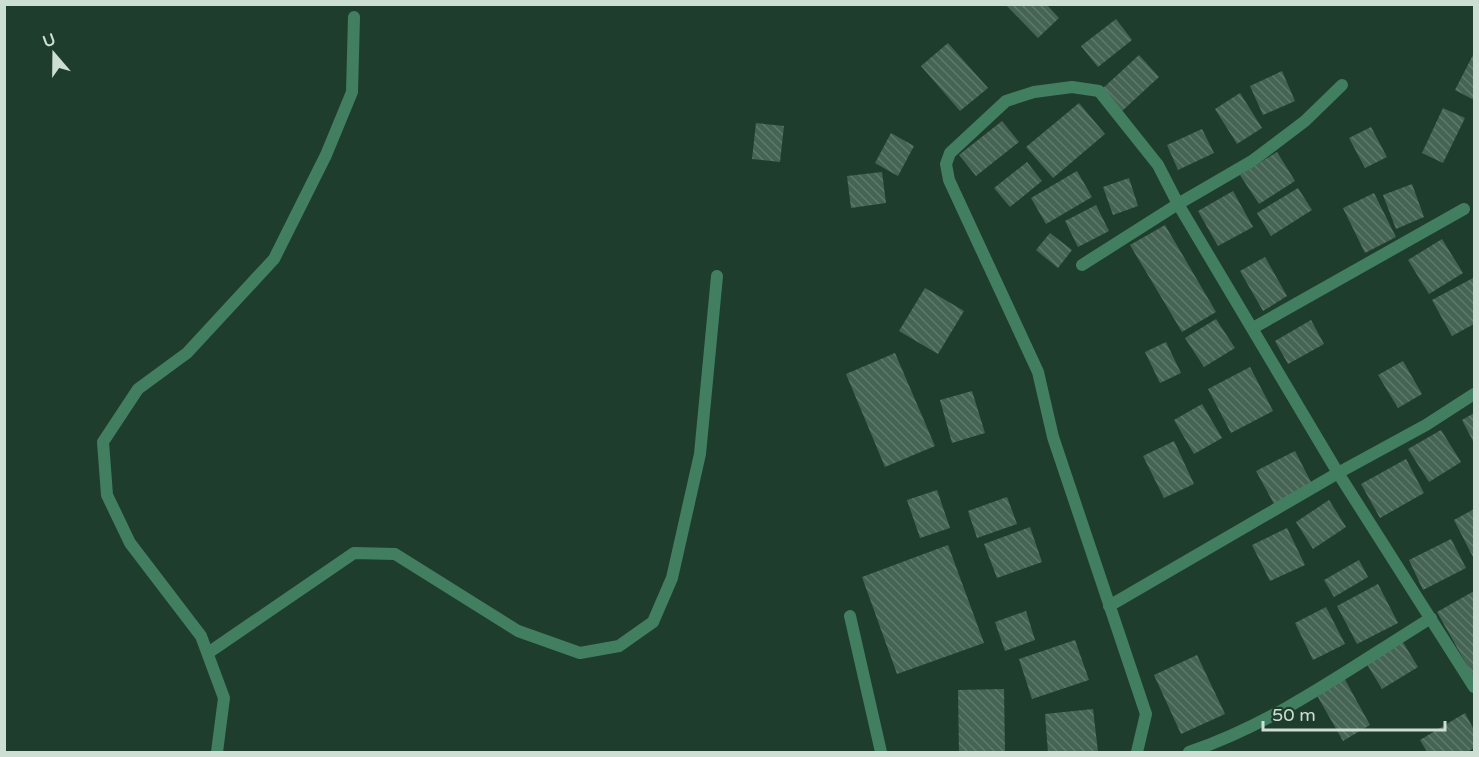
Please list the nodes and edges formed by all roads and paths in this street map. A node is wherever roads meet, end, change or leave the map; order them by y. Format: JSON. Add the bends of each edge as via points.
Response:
{"nodes":[{"id":1,"x":354,"y":17,"type":"dead end"},
{"id":2,"x":1342,"y":85,"type":"dead end"},
{"id":3,"x":1178,"y":204,"type":"junction"},
{"id":4,"x":1464,"y":209,"type":"dead end"},
{"id":5,"x":1082,"y":265,"type":"dead end"},
{"id":6,"x":717,"y":276,"type":"dead end"},
{"id":7,"x":1253,"y":328,"type":"junction"},
{"id":8,"x":1474,"y":394,"type":"edge"},
{"id":9,"x":1338,"y":473,"type":"junction"},
{"id":10,"x":1109,"y":606,"type":"junction"},
{"id":11,"x":850,"y":616,"type":"dead end"},
{"id":12,"x":1431,"y":618,"type":"junction"},
{"id":13,"x":208,"y":653,"type":"junction"},
{"id":14,"x":1474,"y":687,"type":"edge"},
{"id":15,"x":217,"y":753,"type":"edge"},
{"id":16,"x":880,"y":753,"type":"edge"},
{"id":17,"x":1137,"y":753,"type":"edge"},
{"id":18,"x":1189,"y":753,"type":"edge"}],
"edges":[{"from":1,"to":13,"type":"street","via":[[352,92],[326,155],[274,259],[187,353],[138,389],[103,442],[107,495],[130,543],[201,636]]},
{"from":2,"to":3,"type":"street","via":[[1305,121],[1252,161]]},
{"from":3,"to":5,"type":"street"},
{"from":3,"to":7,"type":"street"},
{"from":3,"to":10,"type":"street","via":[[1158,165],[1099,91],[1072,87],[1006,101],[950,153],[946,164],[949,180],[1038,372],[1053,437]]},
{"from":4,"to":7,"type":"street"},
{"from":6,"to":13,"type":"street","via":[[700,454],[672,578],[653,622],[619,646],[580,653],[518,631],[395,554],[354,553]]},
{"from":7,"to":9,"type":"street"},
{"from":8,"to":9,"type":"street"},
{"from":9,"to":10,"type":"street"},
{"from":9,"to":12,"type":"street"},
{"from":10,"to":17,"type":"street","via":[[1146,714]]},
{"from":11,"to":16,"type":"street"},
{"from":12,"to":14,"type":"street"},
{"from":12,"to":18,"type":"street","via":[[1288,706]]},
{"from":13,"to":15,"type":"street","via":[[224,698]]}]}
